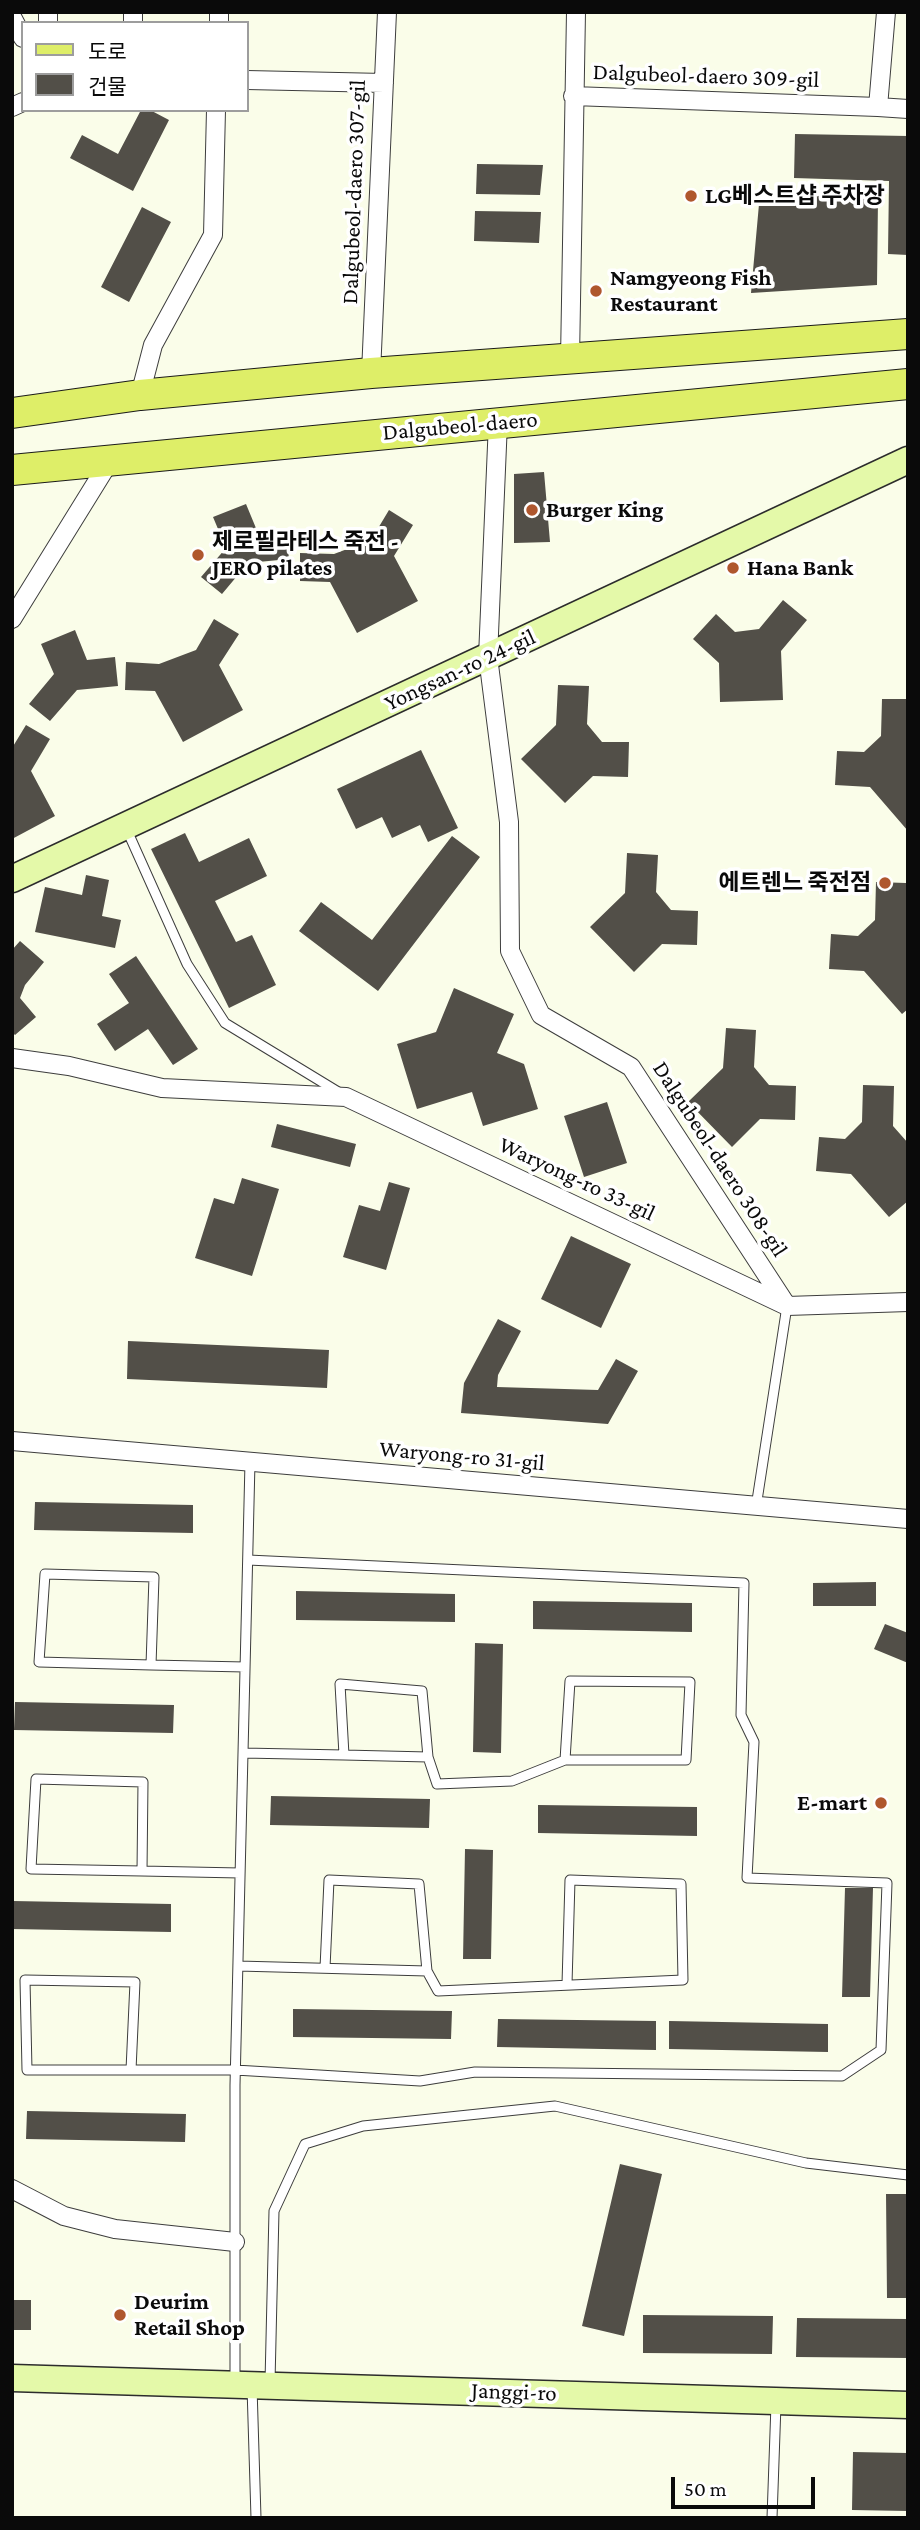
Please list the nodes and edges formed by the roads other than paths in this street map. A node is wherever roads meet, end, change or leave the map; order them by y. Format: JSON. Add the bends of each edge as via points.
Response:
{"nodes":[{"id":1,"x":387,"y":12,"type":"edge"},
{"id":2,"x":576,"y":12,"type":"edge"},
{"id":3,"x":886,"y":12,"type":"edge"},
{"id":4,"x":12,"y":16,"type":"edge"},
{"id":5,"x":21,"y":34,"type":"edge"},
{"id":6,"x":248,"y":80,"type":"edge"},
{"id":7,"x":384,"y":83,"type":"junction"},
{"id":8,"x":573,"y":96,"type":"junction"},
{"id":9,"x":878,"y":107,"type":"junction"},
{"id":10,"x":908,"y":109,"type":"edge"},
{"id":11,"x":216,"y":112,"type":"edge"},
{"id":12,"x":905,"y":333,"type":"edge"},
{"id":13,"x":570,"y":359,"type":"junction"},
{"id":14,"x":371,"y":373,"type":"junction"},
{"id":15,"x":908,"y":384,"type":"edge"},
{"id":16,"x":872,"y":388,"type":"junction"},
{"id":17,"x":140,"y":395,"type":"junction"},
{"id":18,"x":908,"y":400,"type":"edge"},
{"id":19,"x":12,"y":413,"type":"edge"},
{"id":20,"x":498,"y":422,"type":"junction"},
{"id":21,"x":111,"y":459,"type":"junction"},
{"id":22,"x":908,"y":460,"type":"edge"},
{"id":23,"x":12,"y":470,"type":"edge"},
{"id":24,"x":12,"y":620,"type":"edge"},
{"id":25,"x":488,"y":657,"type":"junction"},
{"id":26,"x":125,"y":827,"type":"junction"},
{"id":27,"x":12,"y":879,"type":"edge"},
{"id":28,"x":12,"y":1058,"type":"edge"},
{"id":29,"x":346,"y":1097,"type":"junction"},
{"id":30,"x":908,"y":1302,"type":"edge"},
{"id":31,"x":787,"y":1306,"type":"junction"},
{"id":32,"x":12,"y":1441,"type":"edge"},
{"id":33,"x":250,"y":1462,"type":"junction"},
{"id":34,"x":756,"y":1507,"type":"junction"},
{"id":35,"x":908,"y":1519,"type":"edge"},
{"id":36,"x":248,"y":1560,"type":"junction"},
{"id":37,"x":150,"y":1665,"type":"junction"},
{"id":38,"x":245,"y":1667,"type":"junction"},
{"id":39,"x":243,"y":1753,"type":"junction"},
{"id":40,"x":344,"y":1755,"type":"junction"},
{"id":41,"x":428,"y":1756,"type":"junction"},
{"id":42,"x":565,"y":1760,"type":"junction"},
{"id":43,"x":142,"y":1871,"type":"junction"},
{"id":44,"x":240,"y":1873,"type":"junction"},
{"id":45,"x":238,"y":1966,"type":"junction"},
{"id":46,"x":324,"y":1968,"type":"junction"},
{"id":47,"x":427,"y":1971,"type":"junction"},
{"id":48,"x":567,"y":1984,"type":"junction"},
{"id":49,"x":131,"y":2070,"type":"junction"},
{"id":50,"x":235,"y":2070,"type":"junction"},
{"id":51,"x":908,"y":2175,"type":"edge"},
{"id":52,"x":12,"y":2189,"type":"edge"},
{"id":53,"x":235,"y":2242,"type":"junction"},
{"id":54,"x":12,"y":2378,"type":"edge"},
{"id":55,"x":252,"y":2384,"type":"junction"},
{"id":56,"x":776,"y":2399,"type":"junction"},
{"id":57,"x":908,"y":2405,"type":"edge"},
{"id":58,"x":256,"y":2518,"type":"edge"},
{"id":59,"x":772,"y":2518,"type":"edge"}],
"edges":[{"from":1,"to":7,"type":"street","name":"Dalgubeol-daero 307-gil"},
{"from":2,"to":8,"type":"street"},
{"from":3,"to":9,"type":"street"},
{"from":4,"to":5,"type":"street"},
{"from":6,"to":7,"type":"street"},
{"from":7,"to":14,"type":"street","name":"Dalgubeol-daero 307-gil"},
{"from":8,"to":9,"type":"street","name":"Dalgubeol-daero 309-gil"},
{"from":8,"to":13,"type":"street","name":"Dalgubeol-daero 309-gil"},
{"from":9,"to":10,"type":"street","name":"Dalgubeol-daero 309-gil"},
{"from":11,"to":17,"type":"street","via":[[213,235],[153,345]]},
{"from":12,"to":13,"type":"main road"},
{"from":13,"to":14,"type":"main road"},
{"from":14,"to":17,"type":"main road"},
{"from":15,"to":16,"type":"main road","name":"Dalgubeol-daero"},
{"from":16,"to":18,"type":"street"},
{"from":16,"to":20,"type":"main road","name":"Dalgubeol-daero"},
{"from":17,"to":19,"type":"main road"},
{"from":20,"to":21,"type":"main road","name":"Dalgubeol-daero"},
{"from":20,"to":25,"type":"street","name":"Dalgubeol-daero 308-gil"},
{"from":21,"to":23,"type":"main road","name":"Dalgubeol-daero"},
{"from":21,"to":24,"type":"street"},
{"from":22,"to":25,"type":"street","name":"Yongsan-ro 24-gil"},
{"from":25,"to":26,"type":"street","name":"Yongsan-ro 24-gil"},
{"from":25,"to":31,"type":"street","name":"Dalgubeol-daero 308-gil","via":[[509,822],[510,951],[541,1015],[631,1067]]},
{"from":26,"to":27,"type":"street","name":"Yongsan-ro 24-gil"},
{"from":26,"to":29,"type":"lane","name":"Waryong-ro 33-gil","via":[[187,964],[226,1023]]},
{"from":28,"to":29,"type":"street","name":"Waryong-ro 33-gil","via":[[162,1088]]},
{"from":29,"to":31,"type":"street","name":"Waryong-ro 33-gil"},
{"from":30,"to":31,"type":"street","name":"Waryong-ro 33-gil"},
{"from":31,"to":34,"type":"lane"},
{"from":32,"to":33,"type":"street","name":"Waryong-ro 31-gil"},
{"from":33,"to":34,"type":"street","name":"Waryong-ro 31-gil"},
{"from":33,"to":36,"type":"lane"},
{"from":34,"to":35,"type":"street","name":"Waryong-ro 31-gil"},
{"from":36,"to":38,"type":"lane"},
{"from":36,"to":50,"type":"lane","via":[[744,1583],[741,1715],[754,1742],[747,1878],[887,1883],[881,2049],[842,2076],[475,2072],[420,2081]]},
{"from":37,"to":37,"type":"lane","via":[[39,1662],[45,1574],[154,1577]]},
{"from":37,"to":38,"type":"lane"},
{"from":38,"to":39,"type":"lane"},
{"from":39,"to":40,"type":"lane"},
{"from":39,"to":44,"type":"lane"},
{"from":40,"to":41,"type":"lane"},
{"from":40,"to":41,"type":"lane","via":[[340,1684],[422,1691]]},
{"from":41,"to":42,"type":"lane","via":[[437,1784],[512,1781]]},
{"from":42,"to":42,"type":"lane","via":[[686,1760],[690,1682],[570,1681]]},
{"from":43,"to":43,"type":"lane","via":[[32,1869],[36,1779],[143,1782]]},
{"from":43,"to":44,"type":"lane"},
{"from":44,"to":45,"type":"lane"},
{"from":45,"to":46,"type":"lane"},
{"from":45,"to":50,"type":"lane"},
{"from":46,"to":47,"type":"lane"},
{"from":46,"to":47,"type":"lane","via":[[329,1880],[419,1884]]},
{"from":47,"to":48,"type":"lane","via":[[438,1991]]},
{"from":48,"to":48,"type":"lane","via":[[683,1980],[681,1884],[570,1880]]},
{"from":49,"to":49,"type":"lane","via":[[27,2070],[25,1980],[135,1982]]},
{"from":49,"to":50,"type":"lane"},
{"from":50,"to":53,"type":"lane"},
{"from":51,"to":55,"type":"lane","via":[[806,2163],[555,2106],[363,2126],[305,2144],[274,2211]]},
{"from":52,"to":53,"type":"street","via":[[64,2216],[115,2229]]},
{"from":53,"to":55,"type":"lane"},
{"from":54,"to":55,"type":"street","name":"Janggi-ro"},
{"from":55,"to":56,"type":"street","name":"Janggi-ro"},
{"from":55,"to":58,"type":"lane"},
{"from":56,"to":57,"type":"street","name":"Janggi-ro"},
{"from":56,"to":59,"type":"lane"}]}
